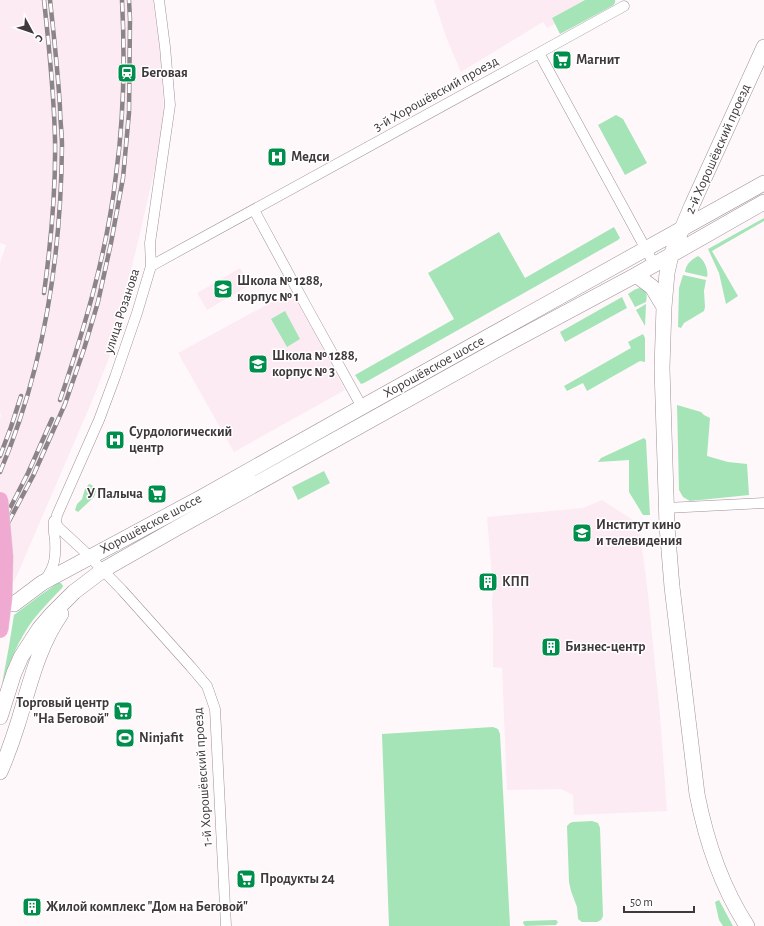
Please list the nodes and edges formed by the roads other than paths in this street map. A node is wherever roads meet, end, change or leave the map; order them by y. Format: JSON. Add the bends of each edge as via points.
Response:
{"nodes":[{"id":1,"x":159,"y":0,"type":"edge"},
{"id":2,"x":624,"y":6,"type":"dead end"},
{"id":3,"x":764,"y":47,"type":"edge"},
{"id":4,"x":539,"y":53,"type":"junction"},
{"id":5,"x":764,"y":183,"type":"edge"},
{"id":6,"x":764,"y":202,"type":"edge"},
{"id":7,"x":254,"y":210,"type":"junction"},
{"id":8,"x":682,"y":229,"type":"junction"},
{"id":9,"x":649,"y":247,"type":"junction"},
{"id":10,"x":671,"y":255,"type":"junction"},
{"id":11,"x":654,"y":264,"type":"junction"},
{"id":12,"x":151,"y":266,"type":"junction"},
{"id":13,"x":636,"y":275,"type":"junction"},
{"id":14,"x":664,"y":307,"type":"junction"},
{"id":15,"x":362,"y":407,"type":"junction"},
{"id":16,"x":0,"y":500,"type":"edge"},
{"id":17,"x":764,"y":503,"type":"edge"},
{"id":18,"x":666,"y":508,"type":"junction"},
{"id":19,"x":57,"y":515,"type":"junction"},
{"id":20,"x":90,"y":557,"type":"junction"},
{"id":21,"x":103,"y":570,"type":"junction"},
{"id":22,"x":42,"y":583,"type":"junction"},
{"id":23,"x":14,"y":604,"type":"dead end"},
{"id":24,"x":0,"y":630,"type":"edge"},
{"id":25,"x":0,"y":716,"type":"edge"},
{"id":26,"x":0,"y":772,"type":"edge"},
{"id":27,"x":226,"y":926,"type":"edge"},
{"id":28,"x":746,"y":926,"type":"edge"}],
"edges":[{"from":1,"to":12,"type":"street","name":"улица Розанова","via":[[170,105],[150,243]]},
{"from":2,"to":4,"type":"street","name":"3-й Хорошёвский проезд"},
{"from":3,"to":8,"type":"main road","name":"2-й Хорошёвский проезд"},
{"from":4,"to":7,"type":"street","name":"3-й Хорошёвский проезд"},
{"from":4,"to":9,"type":"street"},
{"from":5,"to":8,"type":"main road","name":"Хорошёвское шоссе"},
{"from":6,"to":10,"type":"main road","name":"Хорошёвское шоссе"},
{"from":7,"to":12,"type":"street","name":"3-й Хорошёвский проезд"},
{"from":7,"to":15,"type":"street"},
{"from":8,"to":9,"type":"main road","name":"Хорошёвское шоссе"},
{"from":8,"to":10,"type":"main road","name":"2-й Хорошёвский проезд"},
{"from":9,"to":10,"type":"main road","via":[[662,247]]},
{"from":9,"to":11,"type":"street"},
{"from":9,"to":15,"type":"main road","name":"Хорошёвское шоссе"},
{"from":10,"to":11,"type":"main road","name":"Хорошёвское шоссе"},
{"from":10,"to":14,"type":"main road","name":"2-й Хорошёвский проезд"},
{"from":11,"to":13,"type":"main road","name":"Хорошёвское шоссе"},
{"from":12,"to":19,"type":"street","name":"улица Розанова","via":[[99,420]]},
{"from":13,"to":14,"type":"main road","via":[[652,287]]},
{"from":13,"to":21,"type":"main road","name":"Хорошёвское шоссе"},
{"from":14,"to":18,"type":"main road","name":"2-й Хорошёвский проезд","via":[[662,368]]},
{"from":15,"to":20,"type":"main road","name":"Хорошёвское шоссе"},
{"from":16,"to":24,"type":"main road","bridge":true,"via":[[5,557]]},
{"from":17,"to":18,"type":"street"},
{"from":18,"to":28,"type":"main road","name":"2-й Хорошёвский проезд","via":[[672,587],[697,794],[708,842],[720,875]]},
{"from":19,"to":20,"type":"street","via":[[58,527]]},
{"from":19,"to":22,"type":"street","name":"улица Розанова","via":[[54,525],[55,560]]},
{"from":20,"to":21,"type":"street","name":"Хорошёвское шоссе"},
{"from":20,"to":22,"type":"main road"},
{"from":21,"to":25,"type":"main road","via":[[74,592],[39,628],[21,657]]},
{"from":21,"to":26,"type":"main road","via":[[77,594],[48,635],[35,665],[18,724]]},
{"from":21,"to":27,"type":"street","name":"1-й Хорошёвский проезд","via":[[207,686],[215,709]]},
{"from":22,"to":23,"type":"main road"}]}
